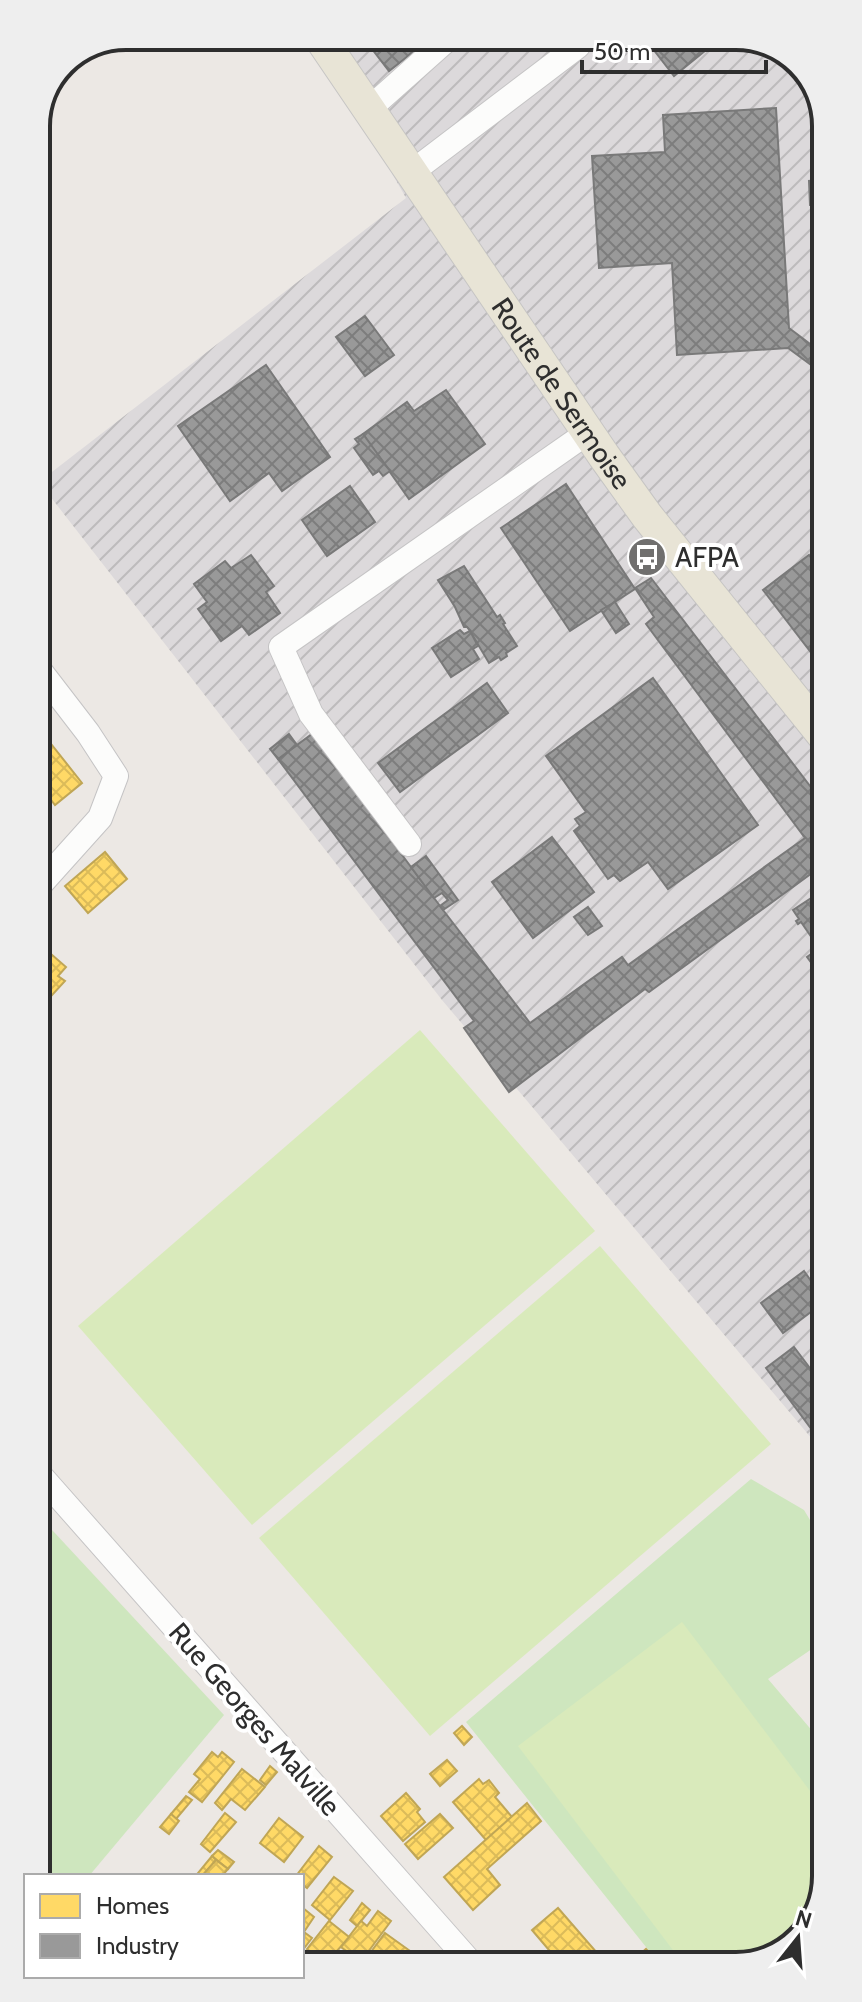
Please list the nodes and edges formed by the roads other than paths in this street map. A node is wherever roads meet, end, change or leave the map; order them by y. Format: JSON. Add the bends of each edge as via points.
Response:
{"nodes":[{"id":1,"x":329,"y":50,"type":"edge"},
{"id":2,"x":435,"y":50,"type":"edge"},
{"id":3,"x":573,"y":50,"type":"edge"},
{"id":4,"x":369,"y":109,"type":"junction"},
{"id":5,"x":412,"y":172,"type":"junction"},
{"id":6,"x":587,"y":433,"type":"junction"},
{"id":7,"x":50,"y":684,"type":"edge"},
{"id":8,"x":812,"y":721,"type":"edge"},
{"id":9,"x":409,"y":844,"type":"dead end"},
{"id":10,"x":50,"y":874,"type":"edge"},
{"id":11,"x":50,"y":1486,"type":"edge"},
{"id":12,"x":461,"y":1952,"type":"edge"}],
"edges":[{"from":1,"to":4,"type":"main road","name":"Route de Sermoise"},
{"from":2,"to":4,"type":"street"},
{"from":3,"to":5,"type":"street"},
{"from":4,"to":5,"type":"main road","name":"Route de Sermoise"},
{"from":5,"to":6,"type":"main road","name":"Route de Sermoise"},
{"from":6,"to":8,"type":"main road","name":"Route de Sermoise"},
{"from":6,"to":9,"type":"street","via":[[281,647],[311,714]]},
{"from":7,"to":10,"type":"street","via":[[116,776],[100,818]]},
{"from":11,"to":12,"type":"street","name":"Rue Georges Malville"}]}
